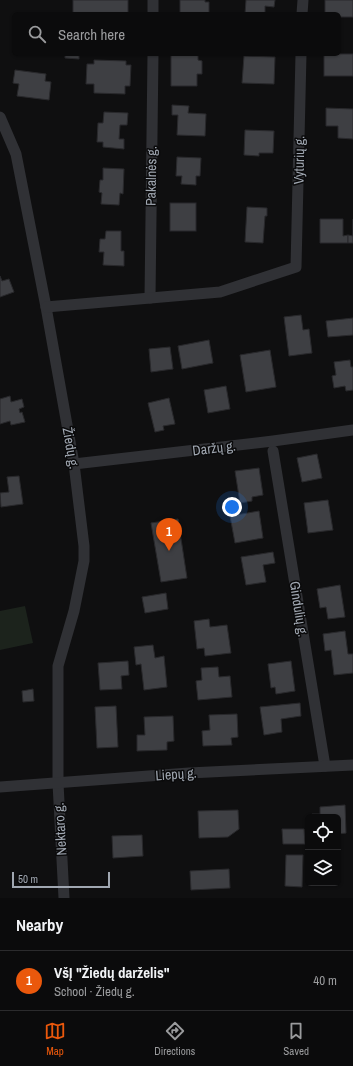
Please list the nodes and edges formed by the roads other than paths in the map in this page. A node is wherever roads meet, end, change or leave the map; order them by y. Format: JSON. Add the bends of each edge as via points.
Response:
{"nodes":[{"id":1,"x":153,"y":0,"type":"edge"},
{"id":2,"x":303,"y":0,"type":"edge"},
{"id":3,"x":153,"y":12,"type":"edge"},
{"id":4,"x":302,"y":12,"type":"edge"},
{"id":5,"x":152,"y":56,"type":"edge"},
{"id":6,"x":302,"y":56,"type":"edge"},
{"id":7,"x":0,"y":117,"type":"edge"},
{"id":8,"x":3,"y":134,"type":"edge"},
{"id":9,"x":150,"y":298,"type":"junction"},
{"id":10,"x":46,"y":306,"type":"junction"},
{"id":11,"x":353,"y":430,"type":"edge"},
{"id":12,"x":273,"y":451,"type":"dead end"},
{"id":13,"x":74,"y":464,"type":"junction"},
{"id":14,"x":353,"y":764,"type":"edge"},
{"id":15,"x":325,"y":766,"type":"junction"},
{"id":16,"x":58,"y":783,"type":"junction"},
{"id":17,"x":0,"y":787,"type":"edge"},
{"id":18,"x":64,"y":898,"type":"edge"}],
"edges":[{"from":1,"to":3,"type":"street"},
{"from":2,"to":4,"type":"street"},
{"from":5,"to":9,"type":"street","name":"Pakalnės g."},
{"from":6,"to":9,"type":"street","name":"Vyturių g.","via":[[296,267],[220,292]]},
{"from":7,"to":8,"type":"street","name":"Žiedų g."},
{"from":8,"to":10,"type":"street","name":"Žiedų g.","via":[[16,154]]},
{"from":9,"to":10,"type":"street"},
{"from":10,"to":13,"type":"street","name":"Žiedų g."},
{"from":11,"to":13,"type":"street","name":"Daržų g."},
{"from":12,"to":15,"type":"street","name":"Gindulių g."},
{"from":13,"to":16,"type":"street","name":"Žiedų g.","via":[[84,553],[74,611],[58,666]]},
{"from":14,"to":15,"type":"street","name":"Liepų g."},
{"from":15,"to":16,"type":"street","name":"Liepų g."},
{"from":16,"to":17,"type":"street","name":"Liepų g."},
{"from":16,"to":18,"type":"street","name":"Nektaro g."}]}
